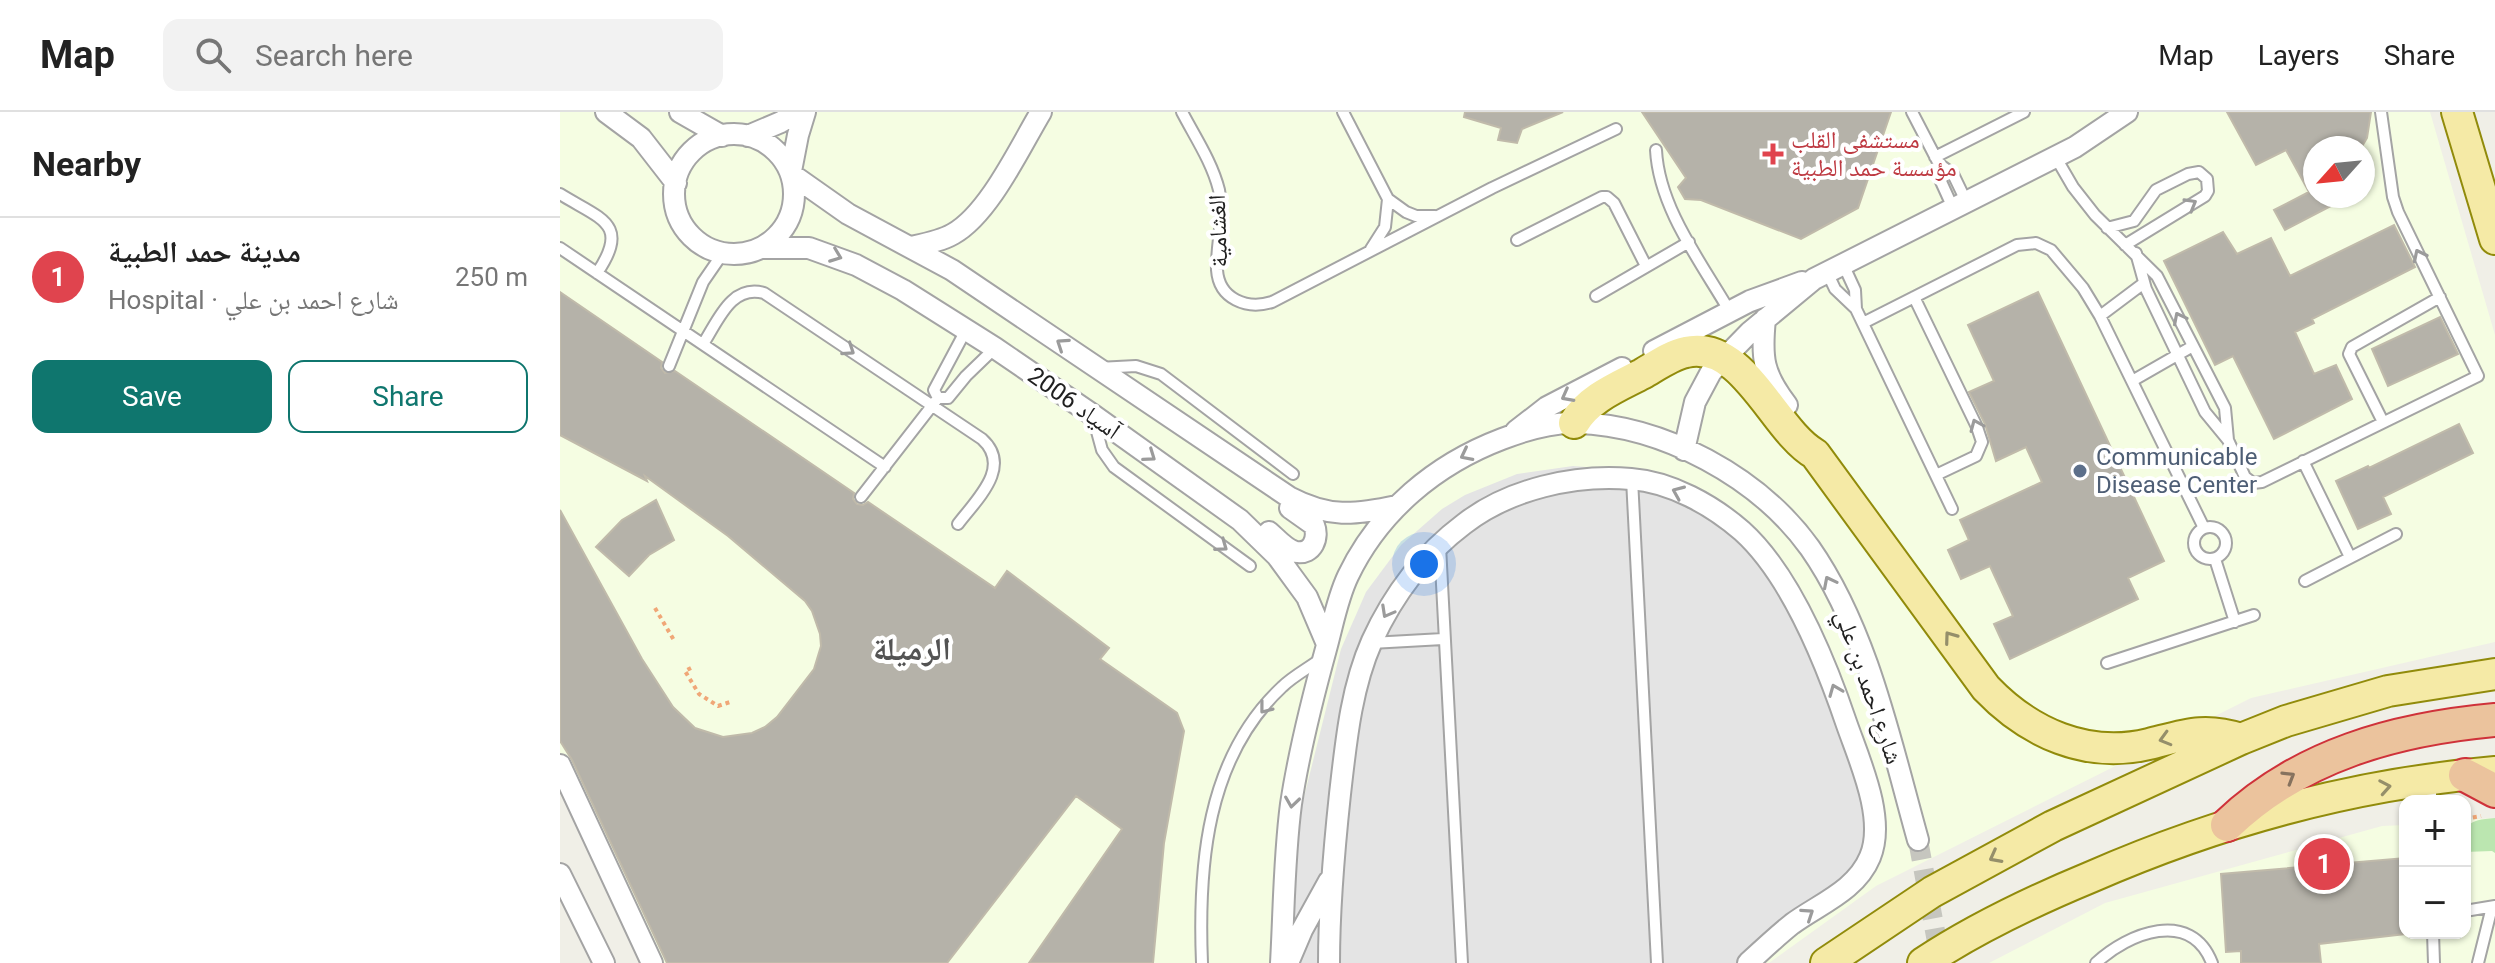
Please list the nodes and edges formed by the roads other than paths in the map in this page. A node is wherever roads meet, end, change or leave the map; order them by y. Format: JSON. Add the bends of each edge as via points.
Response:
{"nodes":[{"id":1,"x":606,"y":112,"type":"edge"},
{"id":2,"x":680,"y":112,"type":"edge"},
{"id":3,"x":798,"y":112,"type":"edge"},
{"id":4,"x":805,"y":112,"type":"edge"},
{"id":5,"x":1041,"y":112,"type":"edge"},
{"id":6,"x":1182,"y":112,"type":"edge"},
{"id":7,"x":1343,"y":112,"type":"edge"},
{"id":8,"x":1912,"y":112,"type":"edge"},
{"id":9,"x":2024,"y":112,"type":"edge"},
{"id":10,"x":2127,"y":112,"type":"edge"},
{"id":11,"x":2381,"y":112,"type":"edge"},
{"id":12,"x":2457,"y":112,"type":"edge"},
{"id":13,"x":1616,"y":129,"type":"dead end"},
{"id":14,"x":722,"y":136,"type":"junction"},
{"id":15,"x":748,"y":136,"type":"junction"},
{"id":16,"x":1656,"y":150,"type":"dead end"},
{"id":17,"x":2055,"y":156,"type":"junction"},
{"id":18,"x":1937,"y":160,"type":"junction"},
{"id":19,"x":792,"y":174,"type":"junction"},
{"id":20,"x":676,"y":183,"type":"junction"},
{"id":21,"x":560,"y":194,"type":"edge"},
{"id":22,"x":1388,"y":199,"type":"junction"},
{"id":23,"x":1960,"y":205,"type":"junction"},
{"id":24,"x":2145,"y":206,"type":"junction"},
{"id":25,"x":1438,"y":216,"type":"junction"},
{"id":26,"x":2155,"y":225,"type":"junction"},
{"id":27,"x":2107,"y":228,"type":"junction"},
{"id":28,"x":2495,"y":239,"type":"edge"},
{"id":29,"x":1517,"y":240,"type":"dead end"},
{"id":30,"x":1689,"y":242,"type":"junction"},
{"id":31,"x":2125,"y":245,"type":"junction"},
{"id":32,"x":911,"y":247,"type":"junction"},
{"id":33,"x":560,"y":248,"type":"edge"},
{"id":34,"x":760,"y":248,"type":"junction"},
{"id":35,"x":1370,"y":251,"type":"junction"},
{"id":36,"x":723,"y":253,"type":"junction"},
{"id":37,"x":2136,"y":253,"type":"junction"},
{"id":38,"x":1646,"y":266,"type":"junction"},
{"id":39,"x":1828,"y":272,"type":"junction"},
{"id":40,"x":597,"y":273,"type":"junction"},
{"id":41,"x":2144,"y":283,"type":"junction"},
{"id":42,"x":1596,"y":296,"type":"dead end"},
{"id":43,"x":1914,"y":297,"type":"junction"},
{"id":44,"x":2440,"y":297,"type":"junction"},
{"id":45,"x":1856,"y":309,"type":"junction"},
{"id":46,"x":1730,"y":312,"type":"junction"},
{"id":47,"x":2100,"y":316,"type":"junction"},
{"id":48,"x":1765,"y":319,"type":"junction"},
{"id":49,"x":1863,"y":323,"type":"junction"},
{"id":50,"x":966,"y":330,"type":"junction"},
{"id":51,"x":684,"y":331,"type":"junction"},
{"id":52,"x":703,"y":344,"type":"junction"},
{"id":53,"x":2193,"y":346,"type":"junction"},
{"id":54,"x":995,"y":348,"type":"junction"},
{"id":55,"x":2178,"y":355,"type":"junction"},
{"id":56,"x":1722,"y":359,"type":"junction"},
{"id":57,"x":669,"y":366,"type":"dead end"},
{"id":58,"x":1098,"y":368,"type":"junction"},
{"id":59,"x":2132,"y":381,"type":"junction"},
{"id":60,"x":935,"y":402,"type":"junction"},
{"id":61,"x":1093,"y":415,"type":"junction"},
{"id":62,"x":2383,"y":422,"type":"junction"},
{"id":63,"x":1574,"y":423,"type":"junction"},
{"id":64,"x":1511,"y":436,"type":"junction"},
{"id":65,"x":2228,"y":440,"type":"junction"},
{"id":66,"x":1684,"y":450,"type":"junction"},
{"id":67,"x":1815,"y":454,"type":"junction"},
{"id":68,"x":2303,"y":461,"type":"junction"},
{"id":69,"x":885,"y":467,"type":"junction"},
{"id":70,"x":1293,"y":474,"type":"dead end"},
{"id":71,"x":1936,"y":475,"type":"junction"},
{"id":72,"x":1632,"y":479,"type":"junction"},
{"id":73,"x":1268,"y":484,"type":"junction"},
{"id":74,"x":861,"y":497,"type":"dead end"},
{"id":75,"x":1397,"y":506,"type":"junction"},
{"id":76,"x":1952,"y":509,"type":"dead end"},
{"id":77,"x":1240,"y":520,"type":"junction"},
{"id":78,"x":958,"y":524,"type":"dead end"},
{"id":79,"x":2204,"y":528,"type":"junction"},
{"id":80,"x":2396,"y":534,"type":"dead end"},
{"id":81,"x":1440,"y":544,"type":"junction"},
{"id":82,"x":2350,"y":557,"type":"junction"},
{"id":83,"x":2215,"y":559,"type":"junction"},
{"id":84,"x":1250,"y":566,"type":"dead end"},
{"id":85,"x":2305,"y":581,"type":"dead end"},
{"id":86,"x":2254,"y":615,"type":"dead end"},
{"id":87,"x":2235,"y":622,"type":"junction"},
{"id":88,"x":1443,"y":639,"type":"junction"},
{"id":89,"x":1371,"y":643,"type":"junction"},
{"id":90,"x":1325,"y":651,"type":"junction"},
{"id":91,"x":2495,"y":651,"type":"edge"},
{"id":92,"x":2107,"y":663,"type":"dead end"},
{"id":93,"x":2495,"y":674,"type":"edge"},
{"id":94,"x":2442,"y":681,"type":"junction"},
{"id":95,"x":2495,"y":720,"type":"edge"},
{"id":96,"x":2241,"y":739,"type":"junction"},
{"id":97,"x":560,"y":765,"type":"edge"},
{"id":98,"x":2480,"y":773,"type":"edge"},
{"id":99,"x":2431,"y":790,"type":"edge"},
{"id":100,"x":2495,"y":791,"type":"edge"},
{"id":101,"x":2227,"y":825,"type":"junction"},
{"id":102,"x":1918,"y":840,"type":"tunnel mouth"},
{"id":103,"x":560,"y":874,"type":"edge"},
{"id":104,"x":1331,"y":878,"type":"junction"},
{"id":105,"x":2494,"y":907,"type":"edge"},
{"id":106,"x":2471,"y":910,"type":"edge"},
{"id":107,"x":2491,"y":929,"type":"edge"},
{"id":108,"x":2433,"y":939,"type":"edge"},
{"id":109,"x":604,"y":963,"type":"edge"},
{"id":110,"x":652,"y":963,"type":"edge"},
{"id":111,"x":1202,"y":963,"type":"edge"},
{"id":112,"x":1281,"y":963,"type":"edge"},
{"id":113,"x":1288,"y":963,"type":"edge"},
{"id":114,"x":1329,"y":963,"type":"edge"},
{"id":115,"x":1462,"y":963,"type":"edge"},
{"id":116,"x":1657,"y":963,"type":"edge"},
{"id":117,"x":1748,"y":963,"type":"edge"},
{"id":118,"x":1826,"y":963,"type":"edge"},
{"id":119,"x":1923,"y":963,"type":"edge"},
{"id":120,"x":2096,"y":963,"type":"edge"},
{"id":121,"x":2212,"y":963,"type":"edge"},
{"id":122,"x":2434,"y":963,"type":"edge"},
{"id":123,"x":2478,"y":963,"type":"edge"}],
"edges":[{"from":1,"to":20,"type":"street","via":[[641,138]]},
{"from":2,"to":14,"type":"street"},
{"from":3,"to":15,"type":"street"},
{"from":4,"to":19,"type":"street"},
{"from":5,"to":32,"type":"street","via":[[971,221],[953,234]]},
{"from":6,"to":35,"type":"lane","name":"الغشامية","via":[[1219,189],[1217,270],[1232,298],[1262,305]]},
{"from":7,"to":22,"type":"lane"},
{"from":8,"to":18,"type":"lane"},
{"from":9,"to":18,"type":"lane"},
{"from":10,"to":17,"type":"street"},
{"from":44,"to":11,"type":"lane","one_way":true,"via":[[2393,197]]},
{"from":12,"to":28,"type":"main road"},
{"from":13,"to":25,"type":"lane","name":"الغشامية"},
{"from":14,"to":15,"type":"street"},
{"from":14,"to":20,"type":"street","via":[[686,157]]},
{"from":15,"to":19,"type":"street","via":[[781,155]]},
{"from":16,"to":30,"type":"lane","via":[[1660,183]]},
{"from":17,"to":23,"type":"street"},
{"from":17,"to":27,"type":"lane"},
{"from":18,"to":23,"type":"lane","via":[[1938,175]]},
{"from":19,"to":32,"type":"street","name":"آسياد 2006","via":[[848,214]]},
{"from":19,"to":34,"type":"street","via":[[795,190],[789,217]]},
{"from":20,"to":36,"type":"street","via":[[676,210],[689,234]]},
{"from":21,"to":40,"type":"lane","via":[[603,221],[612,233],[612,248]]},
{"from":22,"to":25,"type":"lane","via":[[1416,216]]},
{"from":22,"to":35,"type":"lane","via":[[1385,227]]},
{"from":23,"to":39,"type":"street"},
{"from":24,"to":26,"type":"lane"},
{"from":26,"to":24,"type":"lane","one_way":true,"via":[[2205,196],[2207,179],[2199,172],[2188,174],[2156,190]]},
{"from":24,"to":27,"type":"lane","via":[[2134,221]]},
{"from":25,"to":35,"type":"lane","name":"الغشامية"},
{"from":26,"to":31,"type":"lane"},
{"from":27,"to":31,"type":"lane"},
{"from":29,"to":38,"type":"lane","via":[[1607,197]]},
{"from":30,"to":38,"type":"lane"},
{"from":30,"to":46,"type":"lane"},
{"from":31,"to":37,"type":"lane"},
{"from":58,"to":32,"type":"street","name":"آسياد 2006","one_way":true},
{"from":33,"to":40,"type":"lane"},
{"from":34,"to":36,"type":"street"},
{"from":34,"to":50,"type":"street","name":"آسياد 2006","one_way":true,"via":[[809,248],[841,258]]},
{"from":36,"to":51,"type":"lane","via":[[703,282]]},
{"from":37,"to":41,"type":"lane"},
{"from":53,"to":37,"type":"lane","one_way":true,"via":[[2157,276]]},
{"from":38,"to":42,"type":"lane"},
{"from":39,"to":45,"type":"lane","via":[[1835,289]]},
{"from":39,"to":45,"type":"lane","via":[[1855,290]]},
{"from":39,"to":46,"type":"street"},
{"from":39,"to":48,"type":"street"},
{"from":40,"to":51,"type":"lane"},
{"from":41,"to":47,"type":"lane"},
{"from":41,"to":55,"type":"lane"},
{"from":43,"to":47,"type":"lane","via":[[2017,245],[2036,243],[2063,262]]},
{"from":43,"to":49,"type":"lane"},
{"from":71,"to":43,"type":"lane","one_way":true,"via":[[1976,456],[1982,442]]},
{"from":44,"to":62,"type":"lane","via":[[2352,347],[2349,354]]},
{"from":44,"to":62,"type":"lane","via":[[2478,376]]},
{"from":45,"to":49,"type":"lane"},
{"from":46,"to":64,"type":"street","one_way":true,"via":[[1547,407]]},
{"from":47,"to":59,"type":"lane"},
{"from":48,"to":56,"type":"street"},
{"from":48,"to":67,"type":"street","via":[[1767,375]]},
{"from":49,"to":71,"type":"lane"},
{"from":50,"to":54,"type":"street","name":"آسياد 2006"},
{"from":50,"to":60,"type":"lane","via":[[934,390]]},
{"from":51,"to":52,"type":"lane"},
{"from":51,"to":57,"type":"lane"},
{"from":52,"to":60,"type":"lane","one_way":true,"via":[[730,302],[757,291]]},
{"from":52,"to":69,"type":"lane"},
{"from":53,"to":55,"type":"lane"},
{"from":53,"to":65,"type":"lane","via":[[2225,408]]},
{"from":54,"to":60,"type":"lane","via":[[948,398]]},
{"from":54,"to":61,"type":"street","name":"آسياد 2006"},
{"from":55,"to":59,"type":"lane"},
{"from":55,"to":65,"type":"lane","via":[[2205,412]]},
{"from":56,"to":63,"type":"main road","via":[[1699,351],[1681,353],[1593,401]]},
{"from":56,"to":66,"type":"street","via":[[1695,402]]},
{"from":56,"to":67,"type":"main road"},
{"from":58,"to":70,"type":"lane","via":[[1136,366],[1161,374]]},
{"from":58,"to":73,"type":"street","name":"آسياد 2006"},
{"from":59,"to":79,"type":"lane"},
{"from":60,"to":69,"type":"lane"},
{"from":60,"to":78,"type":"lane","via":[[982,439],[996,463],[992,477]]},
{"from":61,"to":77,"type":"street","name":"آسياد 2006","one_way":true},
{"from":61,"to":84,"type":"lane","one_way":true,"via":[[1102,450],[1114,467]]},
{"from":62,"to":68,"type":"lane"},
{"from":63,"to":64,"type":"street","name":"شارع احمد بن علي"},
{"from":63,"to":66,"type":"street","name":"شارع احمد بن علي","via":[[1619,428]]},
{"from":64,"to":75,"type":"street","name":"شارع احمد بن علي","one_way":true,"via":[[1465,454]]},
{"from":65,"to":68,"type":"lane","via":[[2242,473],[2253,483]]},
{"from":102,"to":66,"type":"street","name":"شارع احمد بن علي","one_way":true,"via":[[1876,693],[1824,572],[1793,527],[1754,490]]},
{"from":96,"to":67,"type":"main road","one_way":true,"via":[[2187,733],[2103,748],[2059,739],[2019,719],[1986,688]]},
{"from":68,"to":82,"type":"lane"},
{"from":69,"to":74,"type":"lane"},
{"from":71,"to":76,"type":"lane"},
{"from":72,"to":81,"type":"street","via":[[1580,480],[1534,489],[1482,512]]},
{"from":72,"to":116,"type":"lane"},
{"from":117,"to":72,"type":"street","one_way":true,"via":[[1861,873],[1875,835],[1865,776],[1814,638],[1760,549],[1703,504]]},
{"from":73,"to":75,"type":"street","name":"آسياد 2006","via":[[1326,512],[1365,513]]},
{"from":73,"to":77,"type":"street","via":[[1277,499],[1314,525],[1314,544],[1296,552],[1260,526]]},
{"from":75,"to":90,"type":"street","name":"شارع احمد بن علي","via":[[1348,576]]},
{"from":77,"to":90,"type":"street","name":"آسياد 2006","via":[[1293,576],[1318,620]]},
{"from":79,"to":83,"type":"lane","via":[[2195,536],[2195,548],[2203,557]]},
{"from":79,"to":83,"type":"lane","via":[[2215,527],[2225,535],[2227,547]]},
{"from":80,"to":82,"type":"lane"},
{"from":81,"to":88,"type":"lane"},
{"from":81,"to":89,"type":"street","one_way":true,"via":[[1407,580]]},
{"from":82,"to":85,"type":"lane"},
{"from":83,"to":87,"type":"lane"},
{"from":86,"to":87,"type":"lane"},
{"from":87,"to":92,"type":"lane"},
{"from":88,"to":89,"type":"lane"},
{"from":88,"to":115,"type":"lane"},
{"from":89,"to":104,"type":"street","via":[[1346,735]]},
{"from":90,"to":111,"type":"lane","one_way":true,"via":[[1282,687],[1245,734],[1221,780],[1206,843]]},
{"from":90,"to":112,"type":"street","name":"شارع احمد بن علي","one_way":true,"via":[[1291,807]]},
{"from":91,"to":94,"type":"main road"},
{"from":93,"to":94,"type":"main road"},
{"from":94,"to":96,"type":"main road","via":[[2338,704]]},
{"from":101,"to":95,"type":"highway","one_way":true,"via":[[2268,790],[2328,757],[2408,734]]},
{"from":96,"to":118,"type":"main road","one_way":true,"via":[[2039,833],[1932,892]]},
{"from":97,"to":110,"type":"street"},
{"from":98,"to":99,"type":"main road"},
{"from":98,"to":100,"type":"highway"},
{"from":101,"to":99,"type":"main road","one_way":true,"via":[[2350,793]]},
{"from":101,"to":119,"type":"main road","via":[[2048,895]]},
{"from":103,"to":109,"type":"street"},
{"from":104,"to":113,"type":"street"},
{"from":104,"to":114,"type":"street"},
{"from":105,"to":106,"type":"lane"},
{"from":105,"to":107,"type":"lane"},
{"from":107,"to":123,"type":"lane"},
{"from":108,"to":122,"type":"lane"},
{"from":120,"to":121,"type":"lane","via":[[2139,935],[2169,931],[2192,936]]}]}
